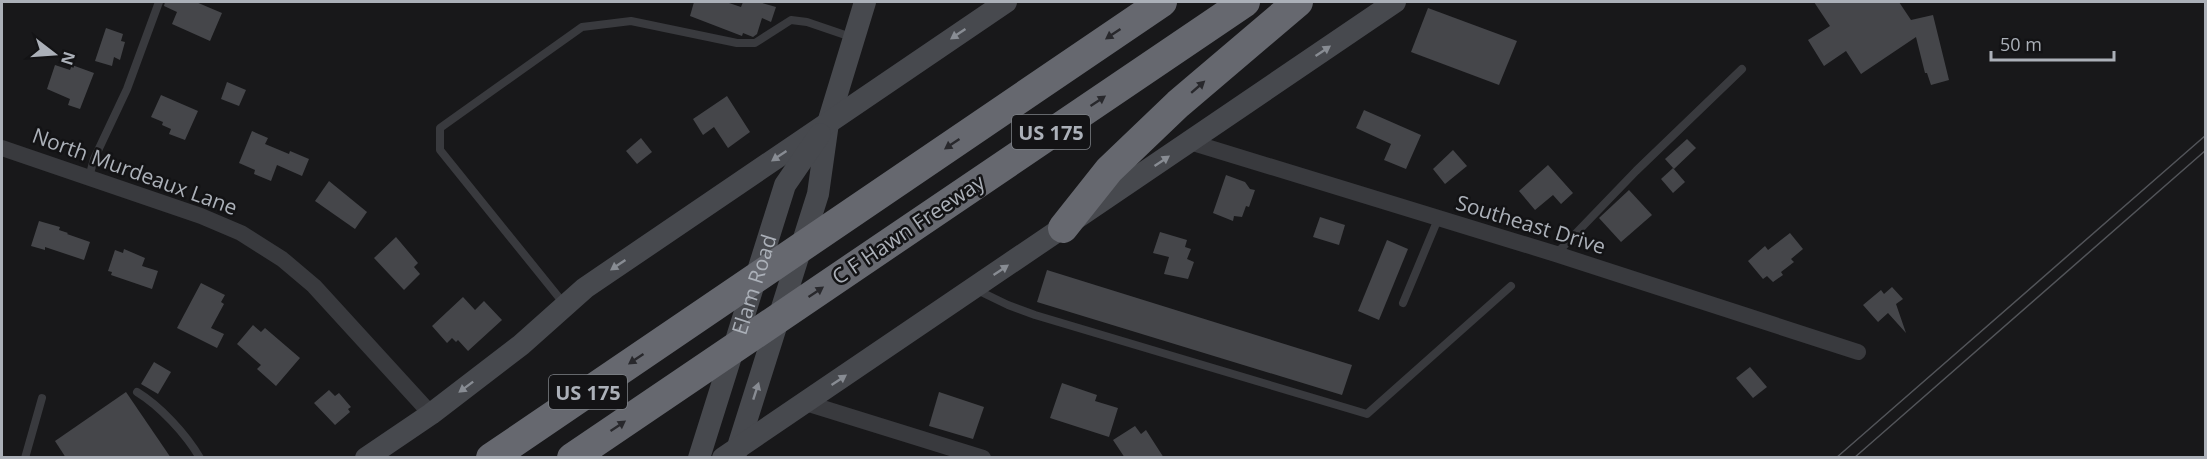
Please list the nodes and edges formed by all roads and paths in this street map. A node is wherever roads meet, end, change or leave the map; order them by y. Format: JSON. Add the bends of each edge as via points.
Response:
{"nodes":[{"id":1,"x":159,"y":2,"type":"edge"},
{"id":2,"x":865,"y":2,"type":"edge"},
{"id":3,"x":1006,"y":2,"type":"edge"},
{"id":4,"x":1162,"y":2,"type":"edge"},
{"id":5,"x":1245,"y":2,"type":"edge"},
{"id":6,"x":1298,"y":2,"type":"edge"},
{"id":7,"x":1395,"y":2,"type":"edge"},
{"id":8,"x":854,"y":38,"type":"junction"},
{"id":9,"x":1742,"y":69,"type":"dead end"},
{"id":10,"x":828,"y":123,"type":"junction"},
{"id":11,"x":1190,"y":142,"type":"junction"},
{"id":12,"x":2,"y":148,"type":"edge"},
{"id":13,"x":88,"y":177,"type":"junction"},
{"id":14,"x":1438,"y":219,"type":"junction"},
{"id":15,"x":1063,"y":228,"type":"junction"},
{"id":16,"x":1556,"y":254,"type":"junction"},
{"id":17,"x":1511,"y":286,"type":"dead end"},
{"id":18,"x":974,"y":288,"type":"junction"},
{"id":19,"x":1403,"y":303,"type":"dead end"},
{"id":20,"x":566,"y":305,"type":"junction"},
{"id":21,"x":1858,"y":352,"type":"dead end"},
{"id":22,"x":137,"y":392,"type":"dead end"},
{"id":23,"x":42,"y":398,"type":"dead end"},
{"id":24,"x":806,"y":402,"type":"junction"},
{"id":25,"x":431,"y":414,"type":"junction"},
{"id":26,"x":732,"y":454,"type":"edge"},
{"id":27,"x":26,"y":458,"type":"edge"},
{"id":28,"x":200,"y":458,"type":"edge"},
{"id":29,"x":366,"y":458,"type":"edge"},
{"id":30,"x":491,"y":458,"type":"edge"},
{"id":31,"x":572,"y":458,"type":"edge"},
{"id":32,"x":699,"y":458,"type":"edge"},
{"id":33,"x":983,"y":458,"type":"edge"}],
"edges":[{"from":1,"to":13,"type":"lane","via":[[127,89]]},
{"from":2,"to":8,"type":"main road","name":"Elam Road"},
{"from":3,"to":10,"type":"main road","one_way":true},
{"from":4,"to":30,"type":"highway","number":"US 175","one_way":true},
{"from":31,"to":5,"type":"highway","name":"C F Hawn Freeway","number":"US 175","one_way":true},
{"from":15,"to":6,"type":"highway","one_way":true,"via":[[1109,170],[1178,104]]},
{"from":11,"to":7,"type":"main road","one_way":true},
{"from":8,"to":10,"type":"main road","name":"Elam Road"},
{"from":8,"to":20,"type":"lane","via":[[791,20],[755,43],[737,43],[632,21],[582,27],[440,128],[440,150]]},
{"from":9,"to":16,"type":"lane"},
{"from":10,"to":20,"type":"main road","one_way":true,"via":[[585,288]]},
{"from":26,"to":10,"type":"main road","name":"Elam Road","one_way":true,"via":[[818,194]]},
{"from":10,"to":32,"type":"main road","name":"Elam Road","via":[[785,185]]},
{"from":11,"to":14,"type":"street","name":"Southeast Drive"},
{"from":15,"to":11,"type":"main road","one_way":true},
{"from":12,"to":13,"type":"street","name":"North Murdeaux Lane"},
{"from":13,"to":25,"type":"street","name":"North Murdeaux Lane","via":[[231,229],[282,259],[314,286]]},
{"from":14,"to":16,"type":"street","name":"Southeast Drive"},
{"from":14,"to":19,"type":"lane"},
{"from":18,"to":15,"type":"main road","one_way":true},
{"from":16,"to":21,"type":"street","name":"Southeast Drive"},
{"from":17,"to":18,"type":"lane","via":[[1367,414],[1035,315]]},
{"from":24,"to":18,"type":"main road","one_way":true},
{"from":20,"to":25,"type":"main road","one_way":true},
{"from":22,"to":28,"type":"lane","via":[[152,401]]},
{"from":23,"to":27,"type":"lane"},
{"from":24,"to":26,"type":"main road"},
{"from":24,"to":33,"type":"street"},
{"from":25,"to":29,"type":"main road"}]}
